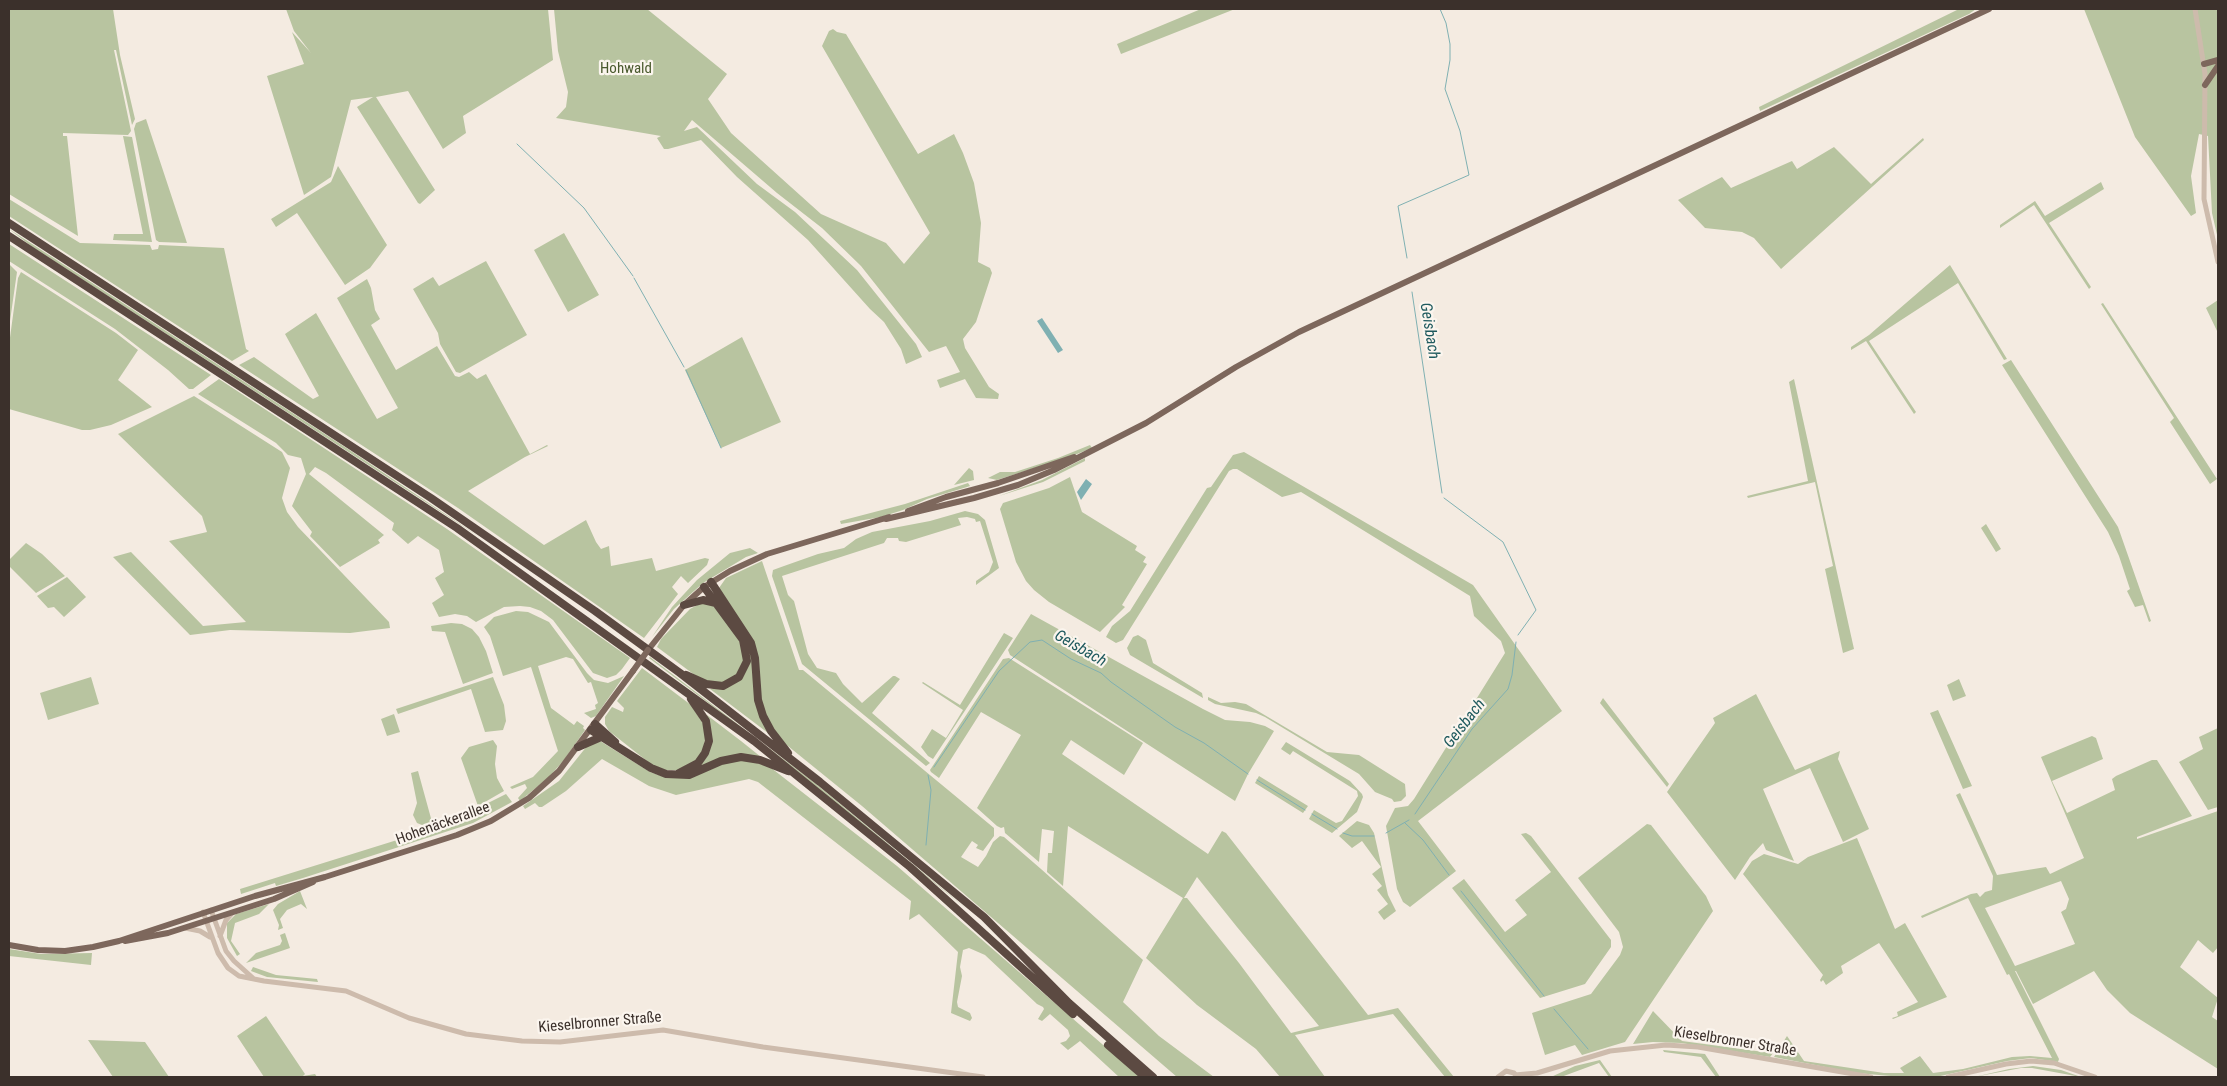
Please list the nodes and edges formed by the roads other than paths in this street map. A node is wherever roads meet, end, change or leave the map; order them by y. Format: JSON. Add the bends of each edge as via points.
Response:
{"nodes":[{"id":1,"x":1989,"y":9,"type":"edge"},
{"id":2,"x":2195,"y":9,"type":"edge"},
{"id":3,"x":1978,"y":12,"type":"edge"},
{"id":4,"x":2218,"y":60,"type":"edge"},
{"id":5,"x":2204,"y":64,"type":"junction"},
{"id":6,"x":2218,"y":66,"type":"edge"},
{"id":7,"x":2205,"y":85,"type":"junction"},
{"id":8,"x":9,"y":223,"type":"edge"},
{"id":9,"x":9,"y":236,"type":"edge"},
{"id":10,"x":2218,"y":262,"type":"edge"},
{"id":11,"x":708,"y":585,"type":"junction"},
{"id":12,"x":716,"y":603,"type":"junction"},
{"id":13,"x":684,"y":605,"type":"junction"},
{"id":14,"x":680,"y":673,"type":"junction"},
{"id":15,"x":689,"y":695,"type":"junction"},
{"id":16,"x":593,"y":727,"type":"junction"},
{"id":17,"x":601,"y":738,"type":"junction"},
{"id":18,"x":616,"y":744,"type":"junction"},
{"id":19,"x":578,"y":747,"type":"junction"},
{"id":20,"x":794,"y":761,"type":"junction"},
{"id":21,"x":676,"y":775,"type":"junction"},
{"id":22,"x":796,"y":775,"type":"junction"},
{"id":23,"x":325,"y":877,"type":"junction"},
{"id":24,"x":211,"y":910,"type":"junction"},
{"id":25,"x":203,"y":912,"type":"junction"},
{"id":26,"x":232,"y":912,"type":"junction"},
{"id":27,"x":214,"y":918,"type":"junction"},
{"id":28,"x":205,"y":921,"type":"junction"},
{"id":29,"x":183,"y":928,"type":"junction"},
{"id":30,"x":220,"y":937,"type":"junction"},
{"id":31,"x":212,"y":939,"type":"junction"},
{"id":32,"x":119,"y":941,"type":"junction"},
{"id":33,"x":9,"y":946,"type":"edge"},
{"id":34,"x":255,"y":979,"type":"junction"},
{"id":35,"x":1537,"y":1073,"type":"junction"},
{"id":36,"x":1516,"y":1076,"type":"edge"},
{"id":37,"x":983,"y":1077,"type":"edge"},
{"id":38,"x":1145,"y":1077,"type":"edge"},
{"id":39,"x":1153,"y":1077,"type":"edge"},
{"id":40,"x":1498,"y":1077,"type":"edge"},
{"id":41,"x":1528,"y":1077,"type":"edge"},
{"id":42,"x":1871,"y":1077,"type":"edge"},
{"id":43,"x":1948,"y":1077,"type":"edge"},
{"id":44,"x":2095,"y":1077,"type":"edge"}],
"edges":[{"from":1,"to":3,"type":"main road","name":"Hohenäckerallee"},
{"from":2,"to":5,"type":"street"},
{"from":3,"to":11,"type":"main road","name":"Hohenäckerallee","via":[[1309,327],[1146,423],[1054,470],[1018,485],[886,518],[767,554]]},
{"from":4,"to":5,"type":"main road"},
{"from":5,"to":6,"type":"main road"},
{"from":5,"to":7,"type":"street"},
{"from":6,"to":7,"type":"main road"},
{"from":7,"to":10,"type":"street","via":[[2204,199]]},
{"from":8,"to":14,"type":"highway","via":[[439,503]]},
{"from":9,"to":15,"type":"highway","via":[[441,517]]},
{"from":11,"to":12,"type":"highway"},
{"from":11,"to":13,"type":"main road","name":"Hohenäckerallee"},
{"from":11,"to":20,"type":"highway","via":[[750,643],[763,716]]},
{"from":12,"to":13,"type":"highway","via":[[703,600]]},
{"from":12,"to":14,"type":"highway","via":[[743,640],[747,657],[744,669],[735,680],[719,686]]},
{"from":13,"to":16,"type":"main road","name":"Hohenäckerallee","bridge":true},
{"from":14,"to":20,"type":"highway"},
{"from":15,"to":21,"type":"highway","via":[[706,721],[709,741],[698,763]]},
{"from":15,"to":22,"type":"highway"},
{"from":16,"to":17,"type":"highway"},
{"from":16,"to":18,"type":"highway"},
{"from":16,"to":19,"type":"main road","name":"Hohenäckerallee"},
{"from":17,"to":18,"type":"highway"},
{"from":17,"to":19,"type":"highway"},
{"from":18,"to":21,"type":"highway","via":[[651,768]]},
{"from":19,"to":23,"type":"main road","name":"Hohenäckerallee","via":[[541,788],[492,821]]},
{"from":20,"to":39,"type":"highway","via":[[984,917],[1069,1003]]},
{"from":21,"to":22,"type":"highway","via":[[688,775],[721,760],[741,757],[760,760]]},
{"from":22,"to":38,"type":"highway","via":[[954,905]]},
{"from":23,"to":24,"type":"main road","name":"Hohenäckerallee"},
{"from":23,"to":26,"type":"main road","name":"Hohenäckerallee"},
{"from":24,"to":25,"type":"main road","name":"Hohenäckerallee"},
{"from":24,"to":27,"type":"street"},
{"from":25,"to":28,"type":"street"},
{"from":25,"to":32,"type":"main road","name":"Hohenäckerallee"},
{"from":26,"to":27,"type":"main road","name":"Hohenäckerallee"},
{"from":26,"to":30,"type":"street"},
{"from":27,"to":28,"type":"main road","name":"Hohenäckerallee"},
{"from":27,"to":30,"type":"street"},
{"from":28,"to":29,"type":"main road","name":"Hohenäckerallee"},
{"from":28,"to":31,"type":"street"},
{"from":29,"to":31,"type":"street","via":[[200,931]]},
{"from":29,"to":32,"type":"main road","name":"Hohenäckerallee"},
{"from":30,"to":34,"type":"street","via":[[226,951]]},
{"from":31,"to":34,"type":"street","name":"Kieselbronner Straße","via":[[232,971],[243,978]]},
{"from":32,"to":33,"type":"main road","name":"Hohenäckerallee","via":[[65,951]]},
{"from":34,"to":37,"type":"street","name":"Kieselbronner Straße","via":[[346,991],[445,1030],[486,1037],[560,1042],[664,1030]]},
{"from":35,"to":36,"type":"street","name":"Kieselbronner Straße"},
{"from":35,"to":41,"type":"street","name":"Kieselbronner Straße"},
{"from":35,"to":42,"type":"street","name":"Kieselbronner Straße","via":[[1610,1051],[1666,1044]]},
{"from":36,"to":40,"type":"street","name":"Kieselbronner Straße","via":[[1506,1071]]},
{"from":43,"to":44,"type":"street","via":[[2031,1061],[2054,1063]]}]}
